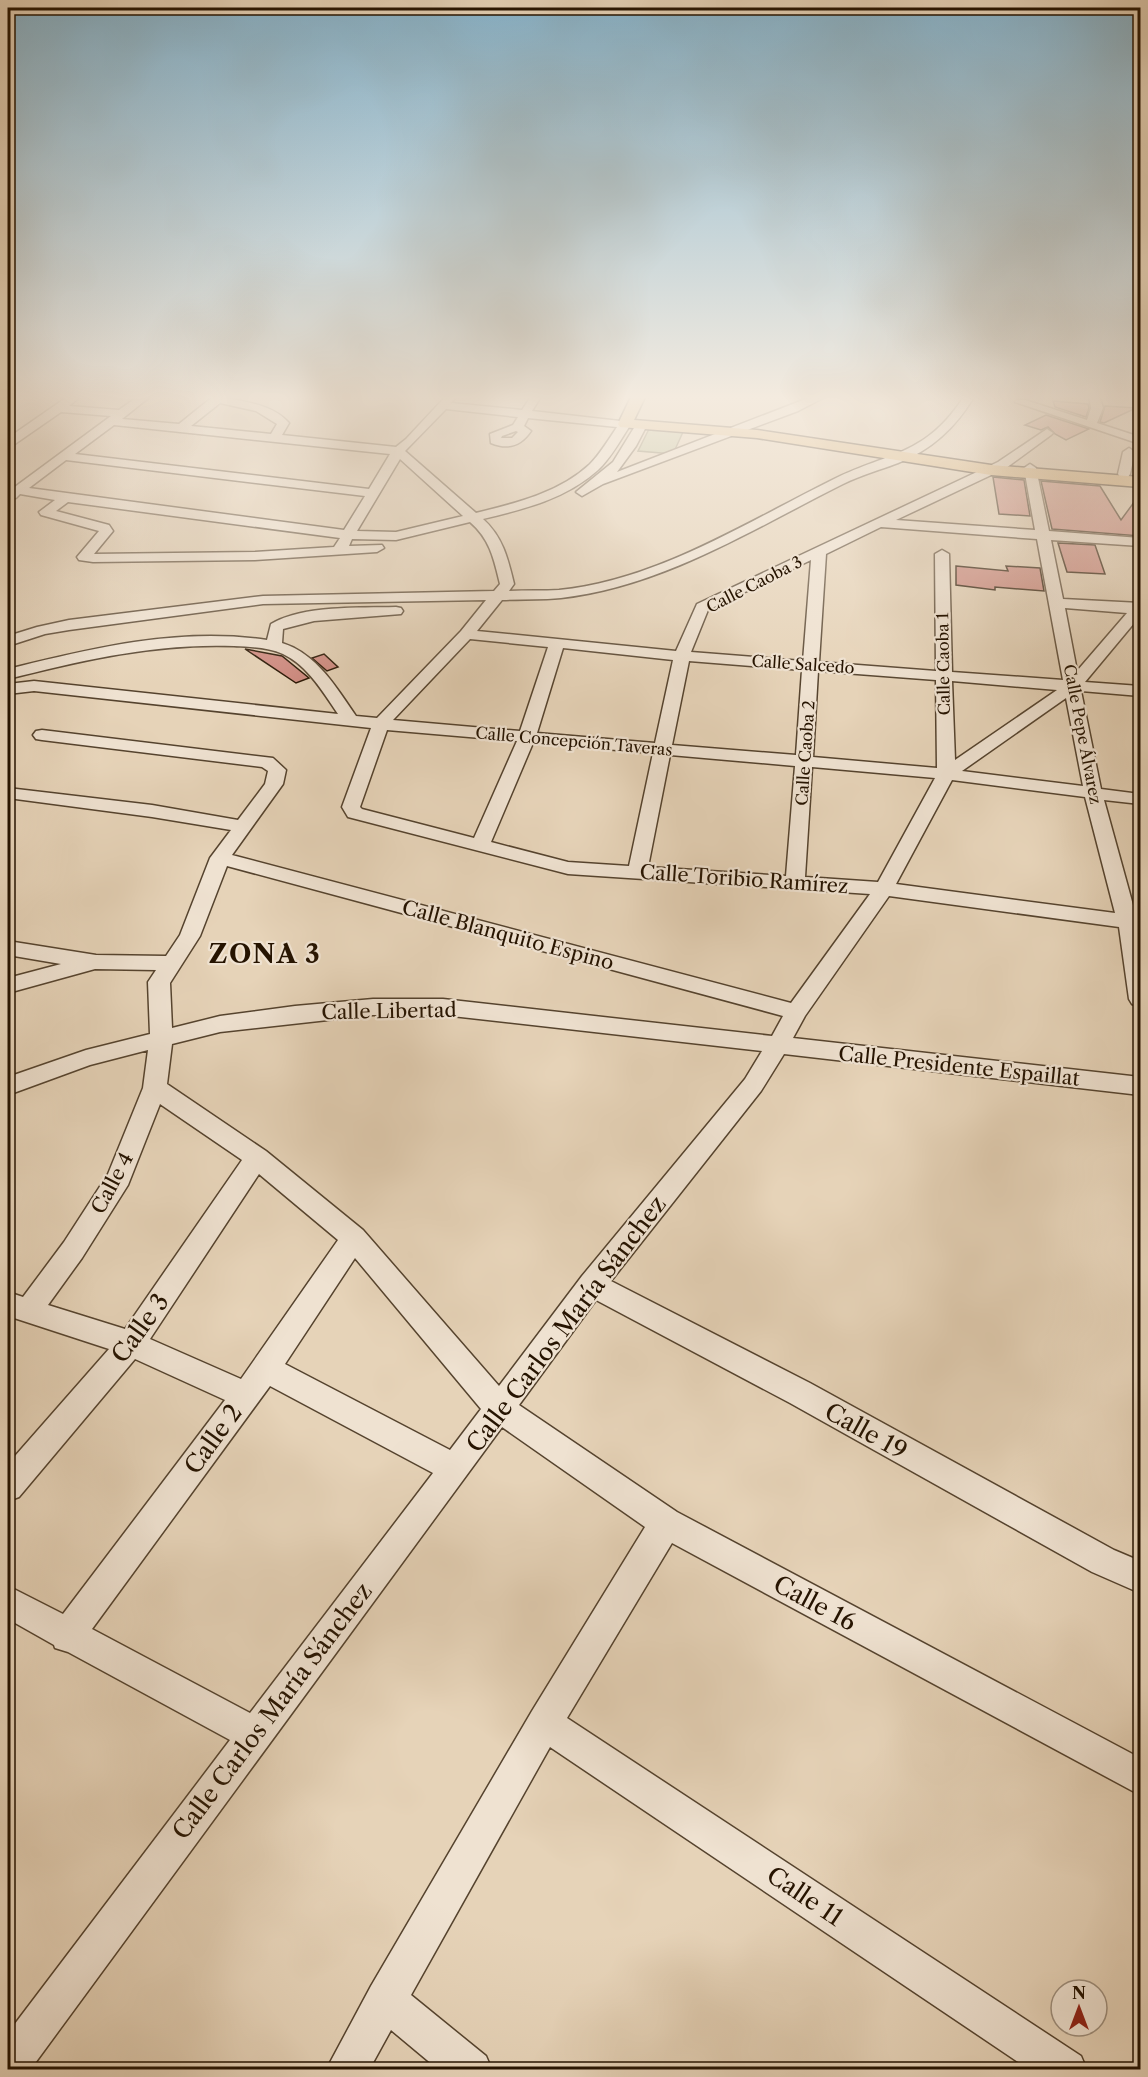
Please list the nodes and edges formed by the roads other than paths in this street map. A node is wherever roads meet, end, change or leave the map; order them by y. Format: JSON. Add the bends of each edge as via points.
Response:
{"nodes":[{"id":1,"x":30,"y":492,"type":"edge"},
{"id":2,"x":364,"y":492,"type":"edge"},
{"id":3,"x":445,"y":492,"type":"edge"},
{"id":4,"x":555,"y":492,"type":"edge"},
{"id":5,"x":582,"y":492,"type":"edge"},
{"id":6,"x":818,"y":492,"type":"edge"},
{"id":7,"x":944,"y":492,"type":"edge"},
{"id":8,"x":1035,"y":492,"type":"edge"},
{"id":9,"x":373,"y":493,"type":"joint"},
{"id":10,"x":66,"y":498,"type":"junction"},
{"id":11,"x":478,"y":521,"type":"junction"},
{"id":12,"x":879,"y":523,"type":"junction"},
{"id":13,"x":348,"y":535,"type":"junction"},
{"id":14,"x":1043,"y":536,"type":"junction"},
{"id":15,"x":1140,"y":542,"type":"edge"},
{"id":16,"x":339,"y":551,"type":"junction"},
{"id":17,"x":819,"y":552,"type":"junction"},
{"id":18,"x":942,"y":554,"type":"dead end"},
{"id":19,"x":501,"y":595,"type":"junction"},
{"id":20,"x":1056,"y":603,"type":"junction"},
{"id":21,"x":1140,"y":609,"type":"edge"},
{"id":22,"x":400,"y":611,"type":"dead end"},
{"id":23,"x":466,"y":634,"type":"junction"},
{"id":24,"x":8,"y":641,"type":"edge"},
{"id":25,"x":274,"y":645,"type":"junction"},
{"id":26,"x":556,"y":645,"type":"junction"},
{"id":27,"x":682,"y":657,"type":"junction"},
{"id":28,"x":811,"y":664,"type":"junction"},
{"id":29,"x":8,"y":674,"type":"edge"},
{"id":30,"x":943,"y":675,"type":"junction"},
{"id":31,"x":1073,"y":686,"type":"junction"},
{"id":32,"x":8,"y":689,"type":"edge"},
{"id":33,"x":1140,"y":691,"type":"edge"},
{"id":34,"x":350,"y":720,"type":"junction"},
{"id":35,"x":381,"y":724,"type":"junction"},
{"id":36,"x":42,"y":735,"type":"dead end"},
{"id":37,"x":527,"y":737,"type":"junction"},
{"id":38,"x":664,"y":749,"type":"junction"},
{"id":39,"x":804,"y":761,"type":"junction"},
{"id":40,"x":946,"y":774,"type":"junction"},
{"id":41,"x":8,"y":793,"type":"edge"},
{"id":42,"x":1093,"y":794,"type":"junction"},
{"id":43,"x":1140,"y":799,"type":"edge"},
{"id":44,"x":244,"y":827,"type":"junction"},
{"id":45,"x":480,"y":844,"type":"junction"},
{"id":46,"x":220,"y":858,"type":"junction"},
{"id":47,"x":638,"y":872,"type":"junction"},
{"id":48,"x":795,"y":883,"type":"junction"},
{"id":49,"x":884,"y":889,"type":"junction"},
{"id":50,"x":1134,"y":922,"type":"edge"},
{"id":51,"x":8,"y":948,"type":"edge"},
{"id":52,"x":96,"y":962,"type":"junction"},
{"id":53,"x":171,"y":963,"type":"junction"},
{"id":54,"x":8,"y":985,"type":"edge"},
{"id":55,"x":1140,"y":999,"type":"edge"},
{"id":56,"x":796,"y":1012,"type":"junction"},
{"id":57,"x":161,"y":1039,"type":"junction"},
{"id":58,"x":777,"y":1047,"type":"junction"},
{"id":59,"x":8,"y":1086,"type":"edge"},
{"id":60,"x":1140,"y":1086,"type":"edge"},
{"id":61,"x":155,"y":1088,"type":"junction"},
{"id":62,"x":257,"y":1158,"type":"junction"},
{"id":63,"x":354,"y":1238,"type":"junction"},
{"id":64,"x":592,"y":1284,"type":"junction"},
{"id":65,"x":18,"y":1307,"type":"edge"},
{"id":66,"x":130,"y":1344,"type":"junction"},
{"id":67,"x":266,"y":1369,"type":"junction"},
{"id":68,"x":246,"y":1395,"type":"junction"},
{"id":69,"x":500,"y":1409,"type":"junction"},
{"id":70,"x":455,"y":1469,"type":"junction"},
{"id":71,"x":8,"y":1486,"type":"edge"},
{"id":72,"x":666,"y":1523,"type":"junction"},
{"id":73,"x":1140,"y":1577,"type":"edge"},
{"id":74,"x":8,"y":1602,"type":"edge"},
{"id":75,"x":68,"y":1636,"type":"junction"},
{"id":76,"x":544,"y":1723,"type":"junction"},
{"id":77,"x":254,"y":1734,"type":"junction"},
{"id":78,"x":1140,"y":1777,"type":"edge"},
{"id":79,"x":386,"y":2000,"type":"junction"},
{"id":80,"x":8,"y":2066,"type":"edge"},
{"id":81,"x":346,"y":2070,"type":"edge"},
{"id":82,"x":472,"y":2070,"type":"edge"},
{"id":83,"x":1067,"y":2070,"type":"edge"}],
"edges":[{"from":1,"to":10,"type":"street"},
{"from":2,"to":9,"type":"street"},
{"from":3,"to":11,"type":"street"},
{"from":4,"to":11,"type":"street"},
{"from":5,"to":11,"type":"street","via":[[537,511]]},
{"from":6,"to":19,"type":"street","via":[[697,552],[602,587],[560,594]]},
{"from":7,"to":12,"type":"street","name":"Calle Caoba 3"},
{"from":8,"to":14,"type":"street","name":"Calle Pepe Álvarez"},
{"from":9,"to":13,"type":"street"},
{"from":10,"to":13,"type":"street"},
{"from":10,"to":16,"type":"street","via":[[46,512],[106,531],[84,557],[255,556]]},
{"from":11,"to":13,"type":"street","via":[[396,536]]},
{"from":11,"to":16,"type":"street","via":[[378,548]]},
{"from":11,"to":19,"type":"street","via":[[494,539],[503,563],[507,584]]},
{"from":12,"to":14,"type":"street"},
{"from":12,"to":17,"type":"street","name":"Calle Caoba 3"},
{"from":13,"to":16,"type":"street"},
{"from":14,"to":15,"type":"street"},
{"from":14,"to":20,"type":"street","name":"Calle Pepe Álvarez"},
{"from":17,"to":27,"type":"street","name":"Calle Caoba 3","via":[[702,607]]},
{"from":17,"to":28,"type":"street","name":"Calle Caoba 2"},
{"from":18,"to":30,"type":"street","name":"Calle Caoba 1"},
{"from":19,"to":23,"type":"street"},
{"from":19,"to":24,"type":"street","via":[[263,600],[69,625]]},
{"from":20,"to":21,"type":"street"},
{"from":20,"to":31,"type":"street","name":"Calle Pepe Álvarez"},
{"from":21,"to":31,"type":"street","name":"Calle Carlos María Sánchez"},
{"from":22,"to":25,"type":"street","via":[[324,615],[282,623],[276,627]]},
{"from":23,"to":26,"type":"street","name":"Calle Salcedo"},
{"from":23,"to":35,"type":"street"},
{"from":25,"to":29,"type":"street","via":[[201,639],[111,648]]},
{"from":25,"to":34,"type":"street","via":[[292,653],[321,676]]},
{"from":26,"to":27,"type":"street","name":"Calle Salcedo"},
{"from":26,"to":37,"type":"street"},
{"from":27,"to":28,"type":"street","name":"Calle Salcedo"},
{"from":27,"to":38,"type":"street","name":"Calle Caoba 3"},
{"from":28,"to":30,"type":"street","name":"Calle Salcedo"},
{"from":28,"to":39,"type":"street","name":"Calle Caoba 2"},
{"from":30,"to":31,"type":"street","name":"Calle Salcedo"},
{"from":30,"to":40,"type":"street","name":"Calle Caoba 1"},
{"from":31,"to":33,"type":"street","name":"Calle Salcedo"},
{"from":31,"to":40,"type":"street","name":"Calle Carlos María Sánchez"},
{"from":31,"to":42,"type":"street","name":"Calle Pepe Álvarez"},
{"from":32,"to":34,"type":"street","name":"Calle Concepción Taveras","via":[[34,686]]},
{"from":34,"to":35,"type":"street","name":"Calle Concepción Taveras"},
{"from":35,"to":37,"type":"street","name":"Calle Concepción Taveras"},
{"from":35,"to":45,"type":"street","name":"Calle Toribio Ramírez","via":[[352,811]]},
{"from":36,"to":44,"type":"street","name":"Calle 4","via":[[267,762],[277,770],[274,783]]},
{"from":37,"to":38,"type":"street","name":"Calle Concepción Taveras"},
{"from":37,"to":45,"type":"street"},
{"from":38,"to":39,"type":"street","name":"Calle Concepción Taveras"},
{"from":38,"to":47,"type":"street","name":"Calle Caoba 3"},
{"from":39,"to":40,"type":"street","name":"Calle Concepción Taveras"},
{"from":39,"to":48,"type":"street","name":"Calle Caoba 2"},
{"from":40,"to":42,"type":"street","name":"Calle Concepción Taveras"},
{"from":40,"to":49,"type":"street","name":"Calle Carlos María Sánchez"},
{"from":41,"to":44,"type":"street"},
{"from":42,"to":43,"type":"street","name":"Calle Concepción Taveras"},
{"from":42,"to":50,"type":"street","name":"Calle Pepe Álvarez"},
{"from":44,"to":46,"type":"street","name":"Calle 4"},
{"from":45,"to":47,"type":"street","name":"Calle Toribio Ramírez","via":[[568,868]]},
{"from":46,"to":53,"type":"street","name":"Calle 4","via":[[190,936]]},
{"from":46,"to":56,"type":"street","name":"Calle Blanquito Espino"},
{"from":47,"to":48,"type":"street","name":"Calle Toribio Ramírez"},
{"from":48,"to":49,"type":"street","name":"Calle Toribio Ramírez"},
{"from":49,"to":50,"type":"street","name":"Calle Toribio Ramírez"},
{"from":49,"to":56,"type":"street","name":"Calle Carlos María Sánchez"},
{"from":50,"to":55,"type":"street","name":"Calle Pepe Álvarez"},
{"from":51,"to":52,"type":"street"},
{"from":52,"to":53,"type":"street"},
{"from":52,"to":54,"type":"street"},
{"from":53,"to":57,"type":"street","name":"Calle 4","via":[[159,982]]},
{"from":56,"to":58,"type":"street","name":"Calle Carlos María Sánchez"},
{"from":57,"to":58,"type":"street","name":"Calle Libertad","via":[[220,1024],[295,1014],[373,1007],[443,1007]]},
{"from":57,"to":59,"type":"street","name":"Calle Libertad","via":[[86,1058]]},
{"from":57,"to":61,"type":"street","name":"Calle 4"},
{"from":58,"to":60,"type":"street","name":"Calle Presidente Espaillat"},
{"from":58,"to":64,"type":"street","name":"Calle Carlos María Sánchez","via":[[753,1085]]},
{"from":61,"to":62,"type":"street","name":"Calle 16"},
{"from":61,"to":65,"type":"street","name":"Calle 4","via":[[119,1178],[73,1250]]},
{"from":62,"to":63,"type":"street","name":"Calle 16"},
{"from":62,"to":66,"type":"street","name":"Calle 3"},
{"from":63,"to":67,"type":"street","name":"Calle 2"},
{"from":63,"to":69,"type":"street","name":"Calle 16"},
{"from":64,"to":69,"type":"street","name":"Calle Carlos María Sánchez"},
{"from":64,"to":73,"type":"street","name":"Calle 19","via":[[800,1393],[1103,1561]]},
{"from":65,"to":66,"type":"street"},
{"from":66,"to":68,"type":"street"},
{"from":66,"to":71,"type":"street","name":"Calle 3"},
{"from":67,"to":68,"type":"street","name":"Calle 2"},
{"from":67,"to":70,"type":"street"},
{"from":68,"to":75,"type":"street","name":"Calle 2"},
{"from":69,"to":70,"type":"street","name":"Calle Carlos María Sánchez"},
{"from":69,"to":72,"type":"street","name":"Calle 16"},
{"from":70,"to":77,"type":"street","name":"Calle Carlos María Sánchez"},
{"from":72,"to":76,"type":"street"},
{"from":72,"to":78,"type":"street","name":"Calle 16"},
{"from":74,"to":75,"type":"street"},
{"from":75,"to":77,"type":"street"},
{"from":76,"to":79,"type":"street"},
{"from":76,"to":83,"type":"street","name":"Calle 11"},
{"from":77,"to":80,"type":"street","name":"Calle Carlos María Sánchez"},
{"from":79,"to":81,"type":"street"},
{"from":79,"to":82,"type":"street"}]}
